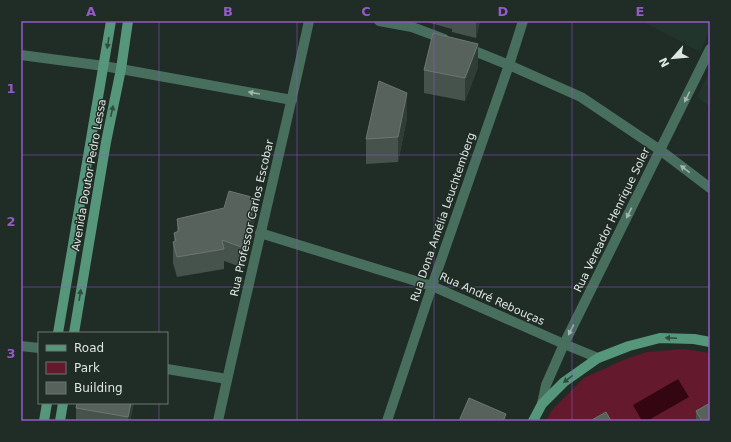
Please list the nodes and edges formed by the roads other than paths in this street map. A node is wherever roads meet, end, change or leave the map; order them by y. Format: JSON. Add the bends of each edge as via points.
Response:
{"nodes":[{"id":1,"x":112,"y":21,"type":"edge"},
{"id":2,"x":128,"y":21,"type":"edge"},
{"id":3,"x":309,"y":21,"type":"edge"},
{"id":4,"x":379,"y":21,"type":"edge"},
{"id":5,"x":523,"y":21,"type":"edge"},
{"id":6,"x":710,"y":49,"type":"edge"},
{"id":7,"x":21,"y":55,"type":"edge"},
{"id":8,"x":509,"y":65,"type":"junction"},
{"id":9,"x":104,"y":66,"type":"junction"},
{"id":10,"x":121,"y":68,"type":"junction"},
{"id":11,"x":292,"y":100,"type":"junction"},
{"id":12,"x":660,"y":150,"type":"junction"},
{"id":13,"x":710,"y":188,"type":"edge"},
{"id":14,"x":260,"y":233,"type":"junction"},
{"id":15,"x":432,"y":286,"type":"junction"},
{"id":16,"x":58,"y":332,"type":"edge"},
{"id":17,"x":74,"y":332,"type":"edge"},
{"id":18,"x":710,"y":342,"type":"edge"},
{"id":19,"x":564,"y":344,"type":"junction"},
{"id":20,"x":21,"y":346,"type":"edge"},
{"id":21,"x":38,"y":348,"type":"edge"},
{"id":22,"x":598,"y":358,"type":"junction"},
{"id":23,"x":168,"y":369,"type":"edge"},
{"id":24,"x":227,"y":379,"type":"junction"},
{"id":25,"x":47,"y":404,"type":"edge"},
{"id":26,"x":63,"y":404,"type":"edge"},
{"id":27,"x":542,"y":404,"type":"junction"},
{"id":28,"x":44,"y":421,"type":"edge"},
{"id":29,"x":60,"y":421,"type":"edge"},
{"id":30,"x":218,"y":421,"type":"edge"},
{"id":31,"x":387,"y":421,"type":"edge"},
{"id":32,"x":533,"y":421,"type":"edge"}],
"edges":[{"from":1,"to":9,"type":"main road","name":"Avenida Doutor Pedro Lessa","one_way":true},
{"from":2,"to":10,"type":"main road","name":"Avenida Doutor Pedro Lessa"},
{"from":3,"to":11,"type":"street","name":"Rua Professor Carlos Escobar"},
{"from":4,"to":8,"type":"street","via":[[412,26]]},
{"from":5,"to":8,"type":"street","name":"Rua Dona Amélia Leuchtemberg"},
{"from":6,"to":12,"type":"street","name":"Rua Vereador Henrique Soler","one_way":true},
{"from":7,"to":9,"type":"street"},
{"from":8,"to":12,"type":"street","via":[[581,98]]},
{"from":8,"to":15,"type":"street","name":"Rua Dona Amélia Leuchtemberg"},
{"from":9,"to":10,"type":"street"},
{"from":9,"to":16,"type":"main road","name":"Avenida Doutor Pedro Lessa"},
{"from":11,"to":10,"type":"street","one_way":true},
{"from":17,"to":10,"type":"main road","name":"Avenida Doutor Pedro Lessa","one_way":true},
{"from":11,"to":14,"type":"street","name":"Rua Professor Carlos Escobar"},
{"from":13,"to":12,"type":"street","one_way":true},
{"from":12,"to":19,"type":"street","name":"Rua Vereador Henrique Soler","one_way":true},
{"from":14,"to":15,"type":"street","name":"Rua André Rebouças"},
{"from":14,"to":24,"type":"street","name":"Rua Professor Carlos Escobar"},
{"from":15,"to":19,"type":"street","name":"Rua André Rebouças"},
{"from":15,"to":31,"type":"street","name":"Rua Dona Amélia Leuchtemberg"},
{"from":18,"to":22,"type":"main road","one_way":true,"via":[[660,338]]},
{"from":19,"to":22,"type":"street","name":"Rua André Rebouças"},
{"from":19,"to":27,"type":"street","name":"Rua Vereador Henrique Soler","via":[[546,385]]},
{"from":20,"to":21,"type":"street"},
{"from":22,"to":27,"type":"main road","one_way":true,"via":[[564,382]]},
{"from":23,"to":24,"type":"street"},
{"from":24,"to":30,"type":"street","name":"Rua Professor Carlos Escobar"},
{"from":25,"to":28,"type":"main road"},
{"from":26,"to":29,"type":"main road"},
{"from":27,"to":32,"type":"main road"}]}
